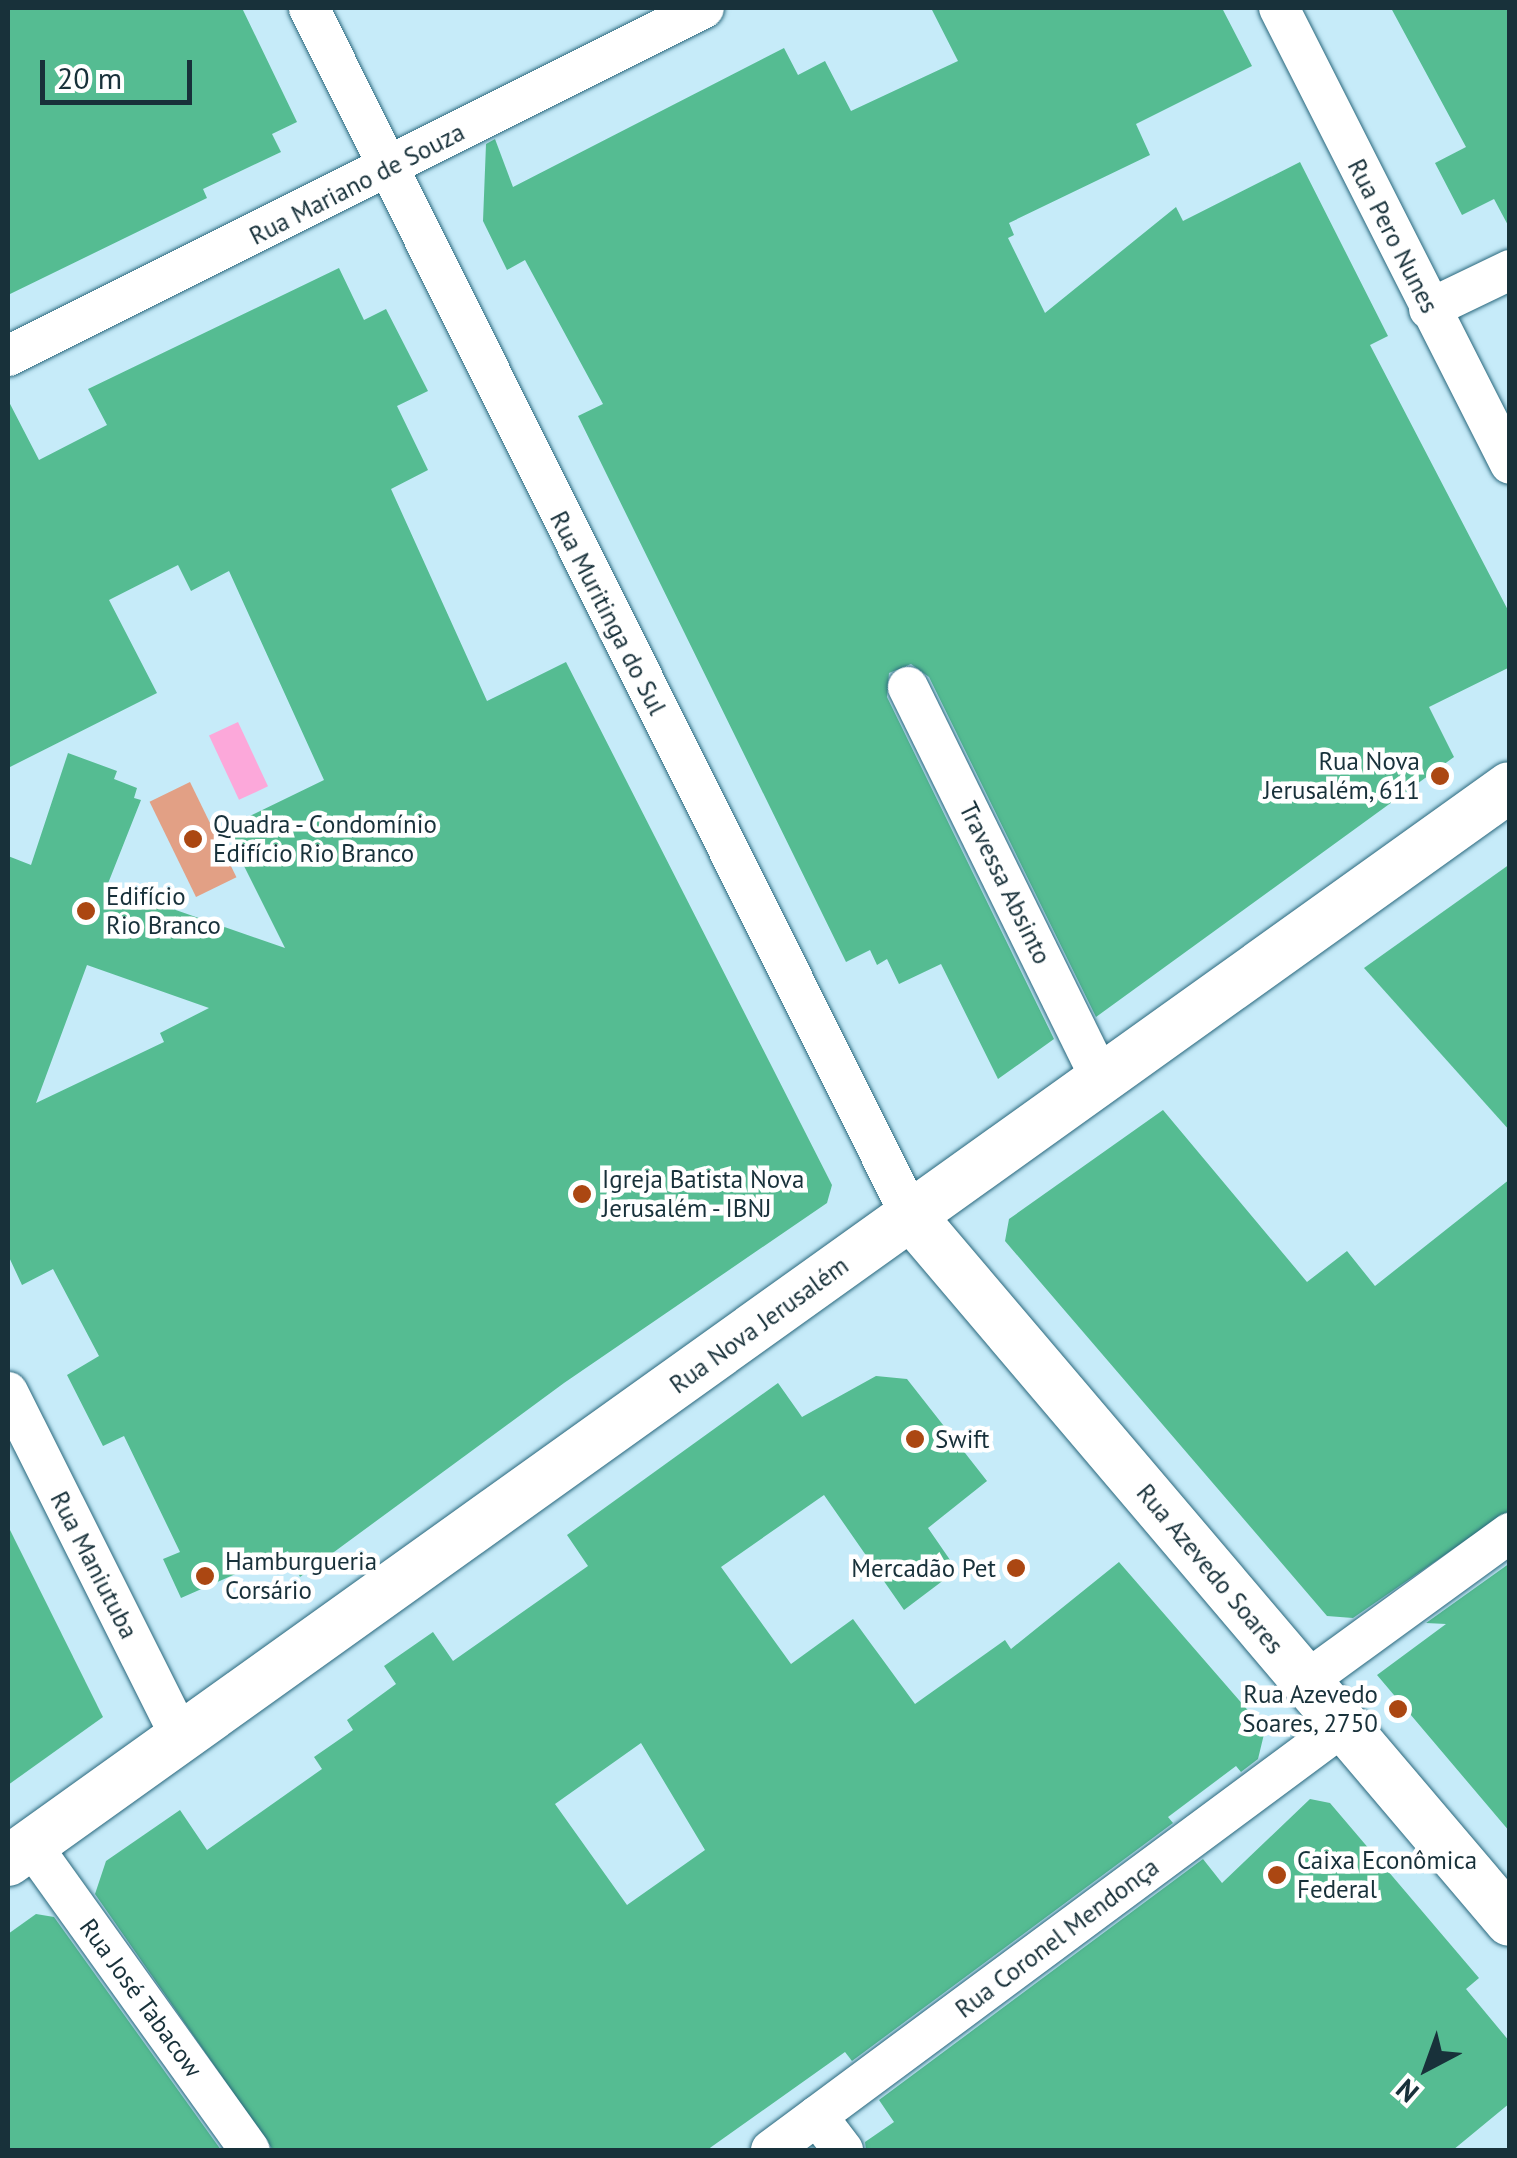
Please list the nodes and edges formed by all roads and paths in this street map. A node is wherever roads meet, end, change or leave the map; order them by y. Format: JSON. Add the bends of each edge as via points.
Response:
{"nodes":[{"id":1,"x":309,"y":8,"type":"edge"},
{"id":2,"x":704,"y":8,"type":"edge"},
{"id":3,"x":1279,"y":8,"type":"edge"},
{"id":4,"x":386,"y":170,"type":"junction"},
{"id":5,"x":1510,"y":270,"type":"edge"},
{"id":6,"x":1429,"y":309,"type":"junction"},
{"id":7,"x":8,"y":356,"type":"edge"},
{"id":8,"x":1510,"y":464,"type":"edge"},
{"id":9,"x":908,"y":687,"type":"dead end"},
{"id":10,"x":1510,"y":787,"type":"edge"},
{"id":11,"x":1101,"y":1080,"type":"junction"},
{"id":12,"x":911,"y":1216,"type":"junction"},
{"id":13,"x":8,"y":1392,"type":"edge"},
{"id":14,"x":1510,"y":1533,"type":"edge"},
{"id":15,"x":1306,"y":1681,"type":"junction"},
{"id":16,"x":1343,"y":1726,"type":"junction"},
{"id":17,"x":181,"y":1738,"type":"junction"},
{"id":18,"x":20,"y":1854,"type":"edge"},
{"id":19,"x":1510,"y":1921,"type":"edge"},
{"id":20,"x":817,"y":2116,"type":"junction"},
{"id":21,"x":250,"y":2150,"type":"edge"},
{"id":22,"x":771,"y":2150,"type":"edge"},
{"id":23,"x":843,"y":2150,"type":"edge"}],
"edges":[{"from":1,"to":4,"type":"street","name":"Rua Muritinga do Sul"},
{"from":2,"to":4,"type":"street","name":"Rua Mariano de Souza"},
{"from":3,"to":6,"type":"street","name":"Rua Pero Nunes"},
{"from":4,"to":7,"type":"street","name":"Rua Mariano de Souza"},
{"from":4,"to":12,"type":"street","name":"Rua Muritinga do Sul"},
{"from":5,"to":6,"type":"street"},
{"from":6,"to":8,"type":"street","name":"Rua Pero Nunes"},
{"from":9,"to":11,"type":"street","name":"Travessa Absinto"},
{"from":10,"to":11,"type":"street","name":"Rua Nova Jerusalém"},
{"from":11,"to":12,"type":"street","name":"Rua Nova Jerusalém"},
{"from":12,"to":15,"type":"street","name":"Rua Azevedo Soares"},
{"from":12,"to":17,"type":"street","name":"Rua Nova Jerusalém"},
{"from":13,"to":17,"type":"street","name":"Rua Maniutuba"},
{"from":14,"to":15,"type":"street"},
{"from":15,"to":16,"type":"street","name":"Rua Azevedo Soares"},
{"from":16,"to":19,"type":"street","name":"Rua Azevedo Soares"},
{"from":16,"to":20,"type":"street","name":"Rua Coronel Mendonça"},
{"from":17,"to":18,"type":"street","name":"Rua Nova Jerusalém"},
{"from":18,"to":21,"type":"street","name":"Rua José Tabacow"},
{"from":20,"to":22,"type":"street","name":"Rua Coronel Mendonça"},
{"from":20,"to":23,"type":"street"}]}
